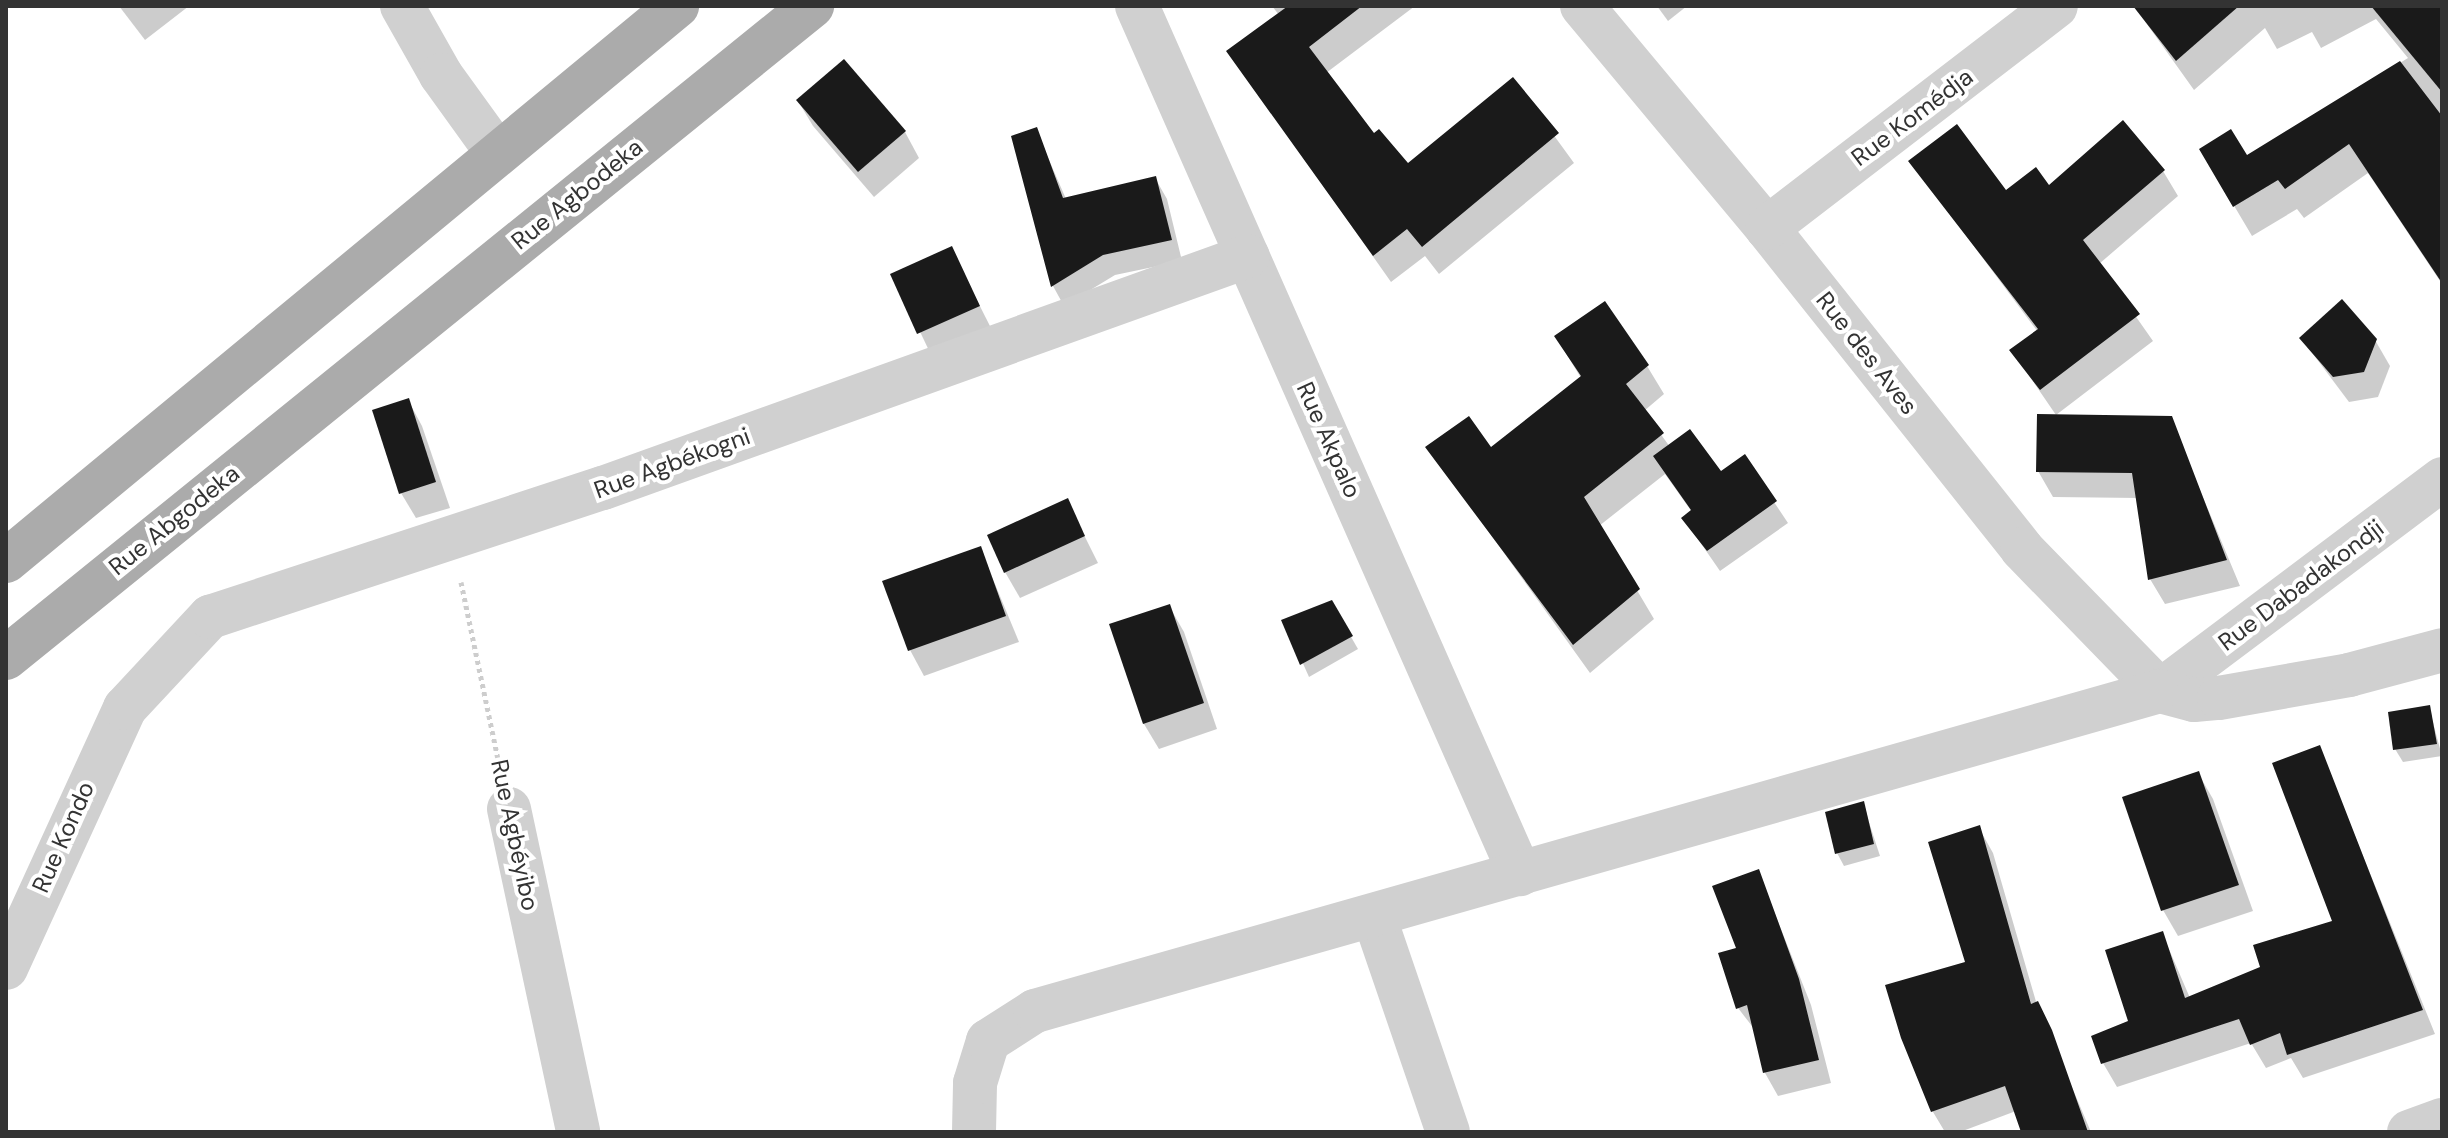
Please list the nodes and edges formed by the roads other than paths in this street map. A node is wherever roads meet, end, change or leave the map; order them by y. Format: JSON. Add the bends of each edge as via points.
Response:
{"nodes":[{"id":1,"x":402,"y":6,"type":"edge"},
{"id":2,"x":677,"y":6,"type":"edge"},
{"id":3,"x":812,"y":6,"type":"edge"},
{"id":4,"x":1137,"y":6,"type":"edge"},
{"id":5,"x":1582,"y":6,"type":"edge"},
{"id":6,"x":2056,"y":6,"type":"edge"},
{"id":7,"x":498,"y":154,"type":"junction"},
{"id":8,"x":1767,"y":228,"type":"junction"},
{"id":9,"x":1248,"y":256,"type":"junction"},
{"id":10,"x":342,"y":382,"type":"joint"},
{"id":11,"x":2442,"y":479,"type":"edge"},
{"id":12,"x":6,"y":561,"type":"edge"},
{"id":13,"x":2442,"y":650,"type":"edge"},
{"id":14,"x":6,"y":658,"type":"edge"},
{"id":15,"x":2160,"y":691,"type":"junction"},
{"id":16,"x":125,"y":708,"type":"joint"},
{"id":17,"x":509,"y":809,"type":"road end"},
{"id":18,"x":1520,"y":874,"type":"junction"},
{"id":19,"x":1374,"y":916,"type":"junction"},
{"id":20,"x":6,"y":968,"type":"edge"},
{"id":21,"x":2442,"y":1120,"type":"edge"},
{"id":22,"x":578,"y":1132,"type":"edge"},
{"id":23,"x":974,"y":1132,"type":"edge"},
{"id":24,"x":1448,"y":1132,"type":"edge"},
{"id":25,"x":2409,"y":1132,"type":"edge"}],
"edges":[{"from":1,"to":7,"type":"street","via":[[441,75]]},
{"from":2,"to":7,"type":"main road"},
{"from":3,"to":10,"type":"main road","name":"Rue Agbodeka"},
{"from":4,"to":9,"type":"street","name":"Rue Akpalo"},
{"from":5,"to":8,"type":"street","name":"Rue des Aves"},
{"from":6,"to":8,"type":"street","name":"Rue Komédja"},
{"from":7,"to":12,"type":"main road"},
{"from":8,"to":15,"type":"street","name":"Rue des Aves","via":[[2022,549]]},
{"from":9,"to":16,"type":"street","name":"Rue Agbékogni","via":[[451,538],[210,617]]},
{"from":9,"to":18,"type":"street","name":"Rue Akpalo"},
{"from":10,"to":14,"type":"main road","name":"Rue Abgodeka"},
{"from":11,"to":15,"type":"street","name":"Rue Dabadakondji"},
{"from":13,"to":15,"type":"street","via":[[2349,675],[2219,698],[2194,700]]},
{"from":15,"to":18,"type":"street"},
{"from":16,"to":20,"type":"street","name":"Rue Kondo"},
{"from":17,"to":22,"type":"street","name":"Rue Agbéyibo"},
{"from":18,"to":19,"type":"street"},
{"from":19,"to":23,"type":"street","via":[[1035,1011],[988,1041],[975,1083]]},
{"from":19,"to":24,"type":"street"},
{"from":21,"to":25,"type":"street"}]}
